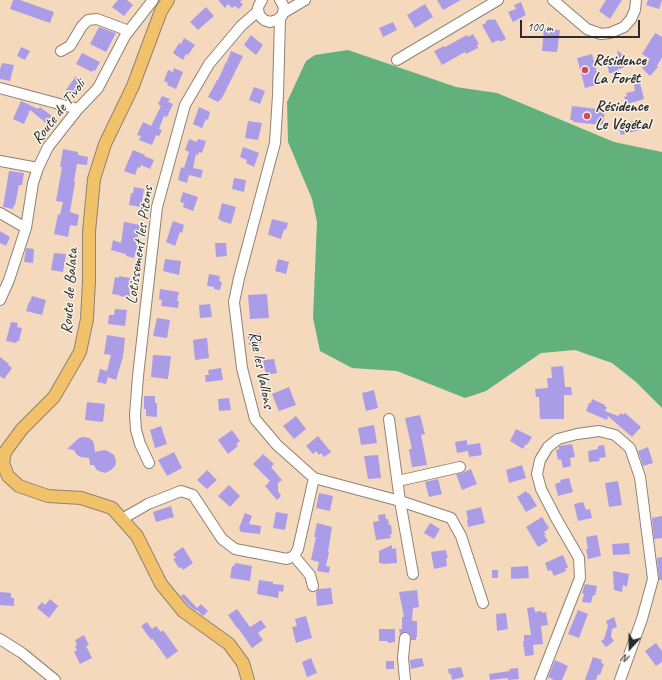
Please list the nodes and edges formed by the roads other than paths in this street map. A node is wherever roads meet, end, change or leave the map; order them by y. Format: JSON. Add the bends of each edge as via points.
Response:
{"nodes":[{"id":1,"x":153,"y":0,"type":"edge"},
{"id":2,"x":168,"y":0,"type":"edge"},
{"id":3,"x":305,"y":0,"type":"edge"},
{"id":4,"x":498,"y":0,"type":"edge"},
{"id":5,"x":553,"y":0,"type":"edge"},
{"id":6,"x":636,"y":0,"type":"edge"},
{"id":7,"x":280,"y":1,"type":"edge"},
{"id":8,"x":260,"y":3,"type":"edge"},
{"id":9,"x":282,"y":16,"type":"junction"},
{"id":10,"x":267,"y":21,"type":"junction"},
{"id":11,"x":241,"y":26,"type":"junction"},
{"id":12,"x":129,"y":31,"type":"junction"},
{"id":13,"x":280,"y":39,"type":"junction"},
{"id":14,"x":61,"y":51,"type":"dead end"},
{"id":15,"x":397,"y":60,"type":"dead end"},
{"id":16,"x":0,"y":88,"type":"edge"},
{"id":17,"x":78,"y":109,"type":"junction"},
{"id":18,"x":0,"y":161,"type":"edge"},
{"id":19,"x":38,"y":168,"type":"junction"},
{"id":20,"x":0,"y":213,"type":"edge"},
{"id":21,"x":26,"y":228,"type":"junction"},
{"id":22,"x":0,"y":299,"type":"edge"},
{"id":23,"x":389,"y":419,"type":"dead end"},
{"id":24,"x":149,"y":463,"type":"dead end"},
{"id":25,"x":460,"y":467,"type":"dead end"},
{"id":26,"x":314,"y":478,"type":"junction"},
{"id":27,"x":398,"y":481,"type":"junction"},
{"id":28,"x":400,"y":501,"type":"junction"},
{"id":29,"x":122,"y":519,"type":"junction"},
{"id":30,"x":294,"y":556,"type":"junction"},
{"id":31,"x":413,"y":574,"type":"dead end"},
{"id":32,"x":313,"y":586,"type":"dead end"},
{"id":33,"x":483,"y":603,"type":"dead end"},
{"id":34,"x":405,"y":638,"type":"dead end"},
{"id":35,"x":0,"y":639,"type":"edge"},
{"id":36,"x":55,"y":680,"type":"edge"},
{"id":37,"x":248,"y":680,"type":"edge"},
{"id":38,"x":405,"y":680,"type":"edge"},
{"id":39,"x":540,"y":680,"type":"edge"},
{"id":40,"x":620,"y":680,"type":"edge"}],
"edges":[{"from":1,"to":12,"type":"street","name":"Route de Tivoli"},
{"from":2,"to":29,"type":"main road","name":"Route de Balata","via":[[161,11],[133,86],[105,144],[94,179],[89,232],[87,319],[80,352],[54,397],[22,429],[5,452],[3,463],[8,476],[19,486],[48,496],[81,498],[112,508]]},
{"from":3,"to":7,"type":"street"},
{"from":3,"to":9,"type":"street"},
{"from":4,"to":15,"type":"street"},
{"from":5,"to":6,"type":"street","via":[[587,29],[601,34],[624,27],[631,19]]},
{"from":7,"to":9,"type":"street","name":"Rue les Vallons","via":[[284,9]]},
{"from":8,"to":10,"type":"street","via":[[261,18]]},
{"from":8,"to":11,"type":"street","name":"Lotissement les Pitons"},
{"from":9,"to":10,"type":"street","via":[[277,20]]},
{"from":9,"to":13,"type":"street","name":"Rue les Vallons"},
{"from":10,"to":11,"type":"street"},
{"from":10,"to":13,"type":"street"},
{"from":11,"to":24,"type":"street","name":"Lotissement les Pitons","via":[[209,64],[186,105],[157,208],[135,415],[140,444]]},
{"from":12,"to":14,"type":"street","via":[[97,19],[88,20],[70,46]]},
{"from":12,"to":17,"type":"street","name":"Route de Tivoli","via":[[98,88]]},
{"from":13,"to":26,"type":"street","name":"Rue les Vallons","via":[[275,144],[234,302],[242,368],[254,419],[277,445]]},
{"from":16,"to":17,"type":"street"},
{"from":17,"to":19,"type":"street","name":"Route de Tivoli","via":[[48,147]]},
{"from":18,"to":19,"type":"street"},
{"from":19,"to":21,"type":"street","name":"Route de Tivoli"},
{"from":20,"to":21,"type":"street"},
{"from":21,"to":22,"type":"street","name":"Route de Tivoli"},
{"from":23,"to":27,"type":"street"},
{"from":25,"to":27,"type":"street"},
{"from":26,"to":28,"type":"street","name":"Rue les Vallons"},
{"from":26,"to":30,"type":"street","via":[[298,549]]},
{"from":27,"to":28,"type":"street"},
{"from":28,"to":31,"type":"street"},
{"from":28,"to":33,"type":"street","name":"Rue les Vallons","via":[[451,518],[461,536]]},
{"from":29,"to":30,"type":"street","via":[[148,504],[181,491],[193,495],[222,539],[235,549],[287,559]]},
{"from":29,"to":37,"type":"main road","name":"Route de Balata","via":[[137,536],[161,584],[183,611],[229,644],[243,663]]},
{"from":30,"to":32,"type":"street","via":[[310,575]]},
{"from":34,"to":38,"type":"street"},
{"from":35,"to":36,"type":"street"},
{"from":39,"to":40,"type":"street","via":[[580,578],[579,558],[541,489],[537,474],[540,460],[548,447],[558,439],[599,431],[615,435],[630,448],[640,478],[653,579]]}]}
